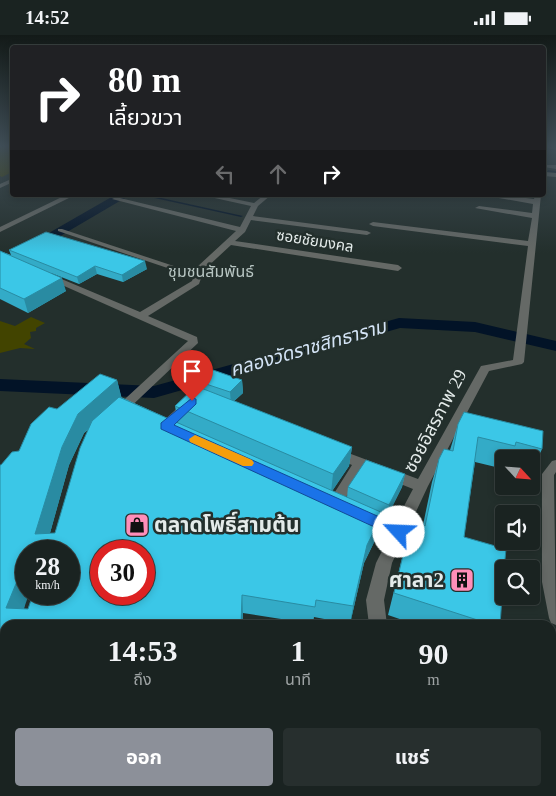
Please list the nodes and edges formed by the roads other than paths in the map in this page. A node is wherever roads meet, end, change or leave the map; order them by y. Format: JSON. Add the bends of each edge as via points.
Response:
{"nodes":[{"id":1,"x":68,"y":197,"type":"edge"},
{"id":2,"x":214,"y":197,"type":"edge"},
{"id":3,"x":265,"y":197,"type":"edge"},
{"id":4,"x":512,"y":197,"type":"edge"},
{"id":5,"x":116,"y":199,"type":"dead end"},
{"id":6,"x":538,"y":199,"type":"edge"},
{"id":7,"x":255,"y":205,"type":"junction"},
{"id":8,"x":479,"y":208,"type":"dead end"},
{"id":9,"x":536,"y":216,"type":"junction"},
{"id":10,"x":248,"y":217,"type":"junction"},
{"id":11,"x":373,"y":224,"type":"dead end"},
{"id":12,"x":0,"y":230,"type":"edge"},
{"id":13,"x":60,"y":230,"type":"dead end"},
{"id":14,"x":242,"y":230,"type":"junction"},
{"id":15,"x":367,"y":233,"type":"dead end"},
{"id":16,"x":227,"y":242,"type":"junction"},
{"id":17,"x":533,"y":244,"type":"junction"},
{"id":18,"x":398,"y":268,"type":"dead end"},
{"id":19,"x":38,"y":273,"type":"edge"},
{"id":20,"x":197,"y":275,"type":"junction"},
{"id":21,"x":140,"y":315,"type":"junction"},
{"id":22,"x":204,"y":400,"type":"edge"},
{"id":23,"x":111,"y":419,"type":"edge"},
{"id":24,"x":183,"y":434,"type":"edge"},
{"id":25,"x":323,"y":448,"type":"edge"},
{"id":26,"x":360,"y":463,"type":"junction"},
{"id":27,"x":556,"y":464,"type":"edge"},
{"id":28,"x":421,"y":486,"type":"junction"},
{"id":29,"x":399,"y":532,"type":"junction"},
{"id":30,"x":553,"y":581,"type":"edge"},
{"id":31,"x":556,"y":618,"type":"edge"},
{"id":32,"x":378,"y":620,"type":"edge"}],
"edges":[{"from":1,"to":12,"type":"street"},
{"from":2,"to":7,"type":"street"},
{"from":3,"to":7,"type":"street"},
{"from":4,"to":6,"type":"street"},
{"from":5,"to":14,"type":"street"},
{"from":6,"to":9,"type":"street","name":"ซอยอิสรภาพ 29"},
{"from":7,"to":10,"type":"street"},
{"from":8,"to":9,"type":"street"},
{"from":9,"to":17,"type":"street","name":"ซอยอิสรภาพ 29"},
{"from":10,"to":14,"type":"street"},
{"from":10,"to":15,"type":"street"},
{"from":11,"to":17,"type":"street"},
{"from":13,"to":20,"type":"lane"},
{"from":14,"to":16,"type":"street"},
{"from":16,"to":18,"type":"street","name":"ซอยชัยมงคล"},
{"from":16,"to":20,"type":"street"},
{"from":17,"to":28,"type":"street","name":"ซอยอิสรภาพ 29","via":[[518,362],[491,365],[482,372]]},
{"from":19,"to":21,"type":"street"},
{"from":20,"to":21,"type":"street","via":[[192,285]]},
{"from":21,"to":23,"type":"street","via":[[193,339],[192,343]]},
{"from":22,"to":24,"type":"street","via":[[192,401],[166,426]]},
{"from":25,"to":26,"type":"street"},
{"from":26,"to":28,"type":"street"},
{"from":26,"to":29,"type":"street","via":[[330,501]]},
{"from":27,"to":30,"type":"lane","via":[[548,474]]},
{"from":28,"to":29,"type":"street","name":"ซอยอิสรภาพ 29"},
{"from":29,"to":32,"type":"street","name":"ซอยอิสรภาพ 29","via":[[384,563],[376,600]]},
{"from":30,"to":31,"type":"lane"}]}
